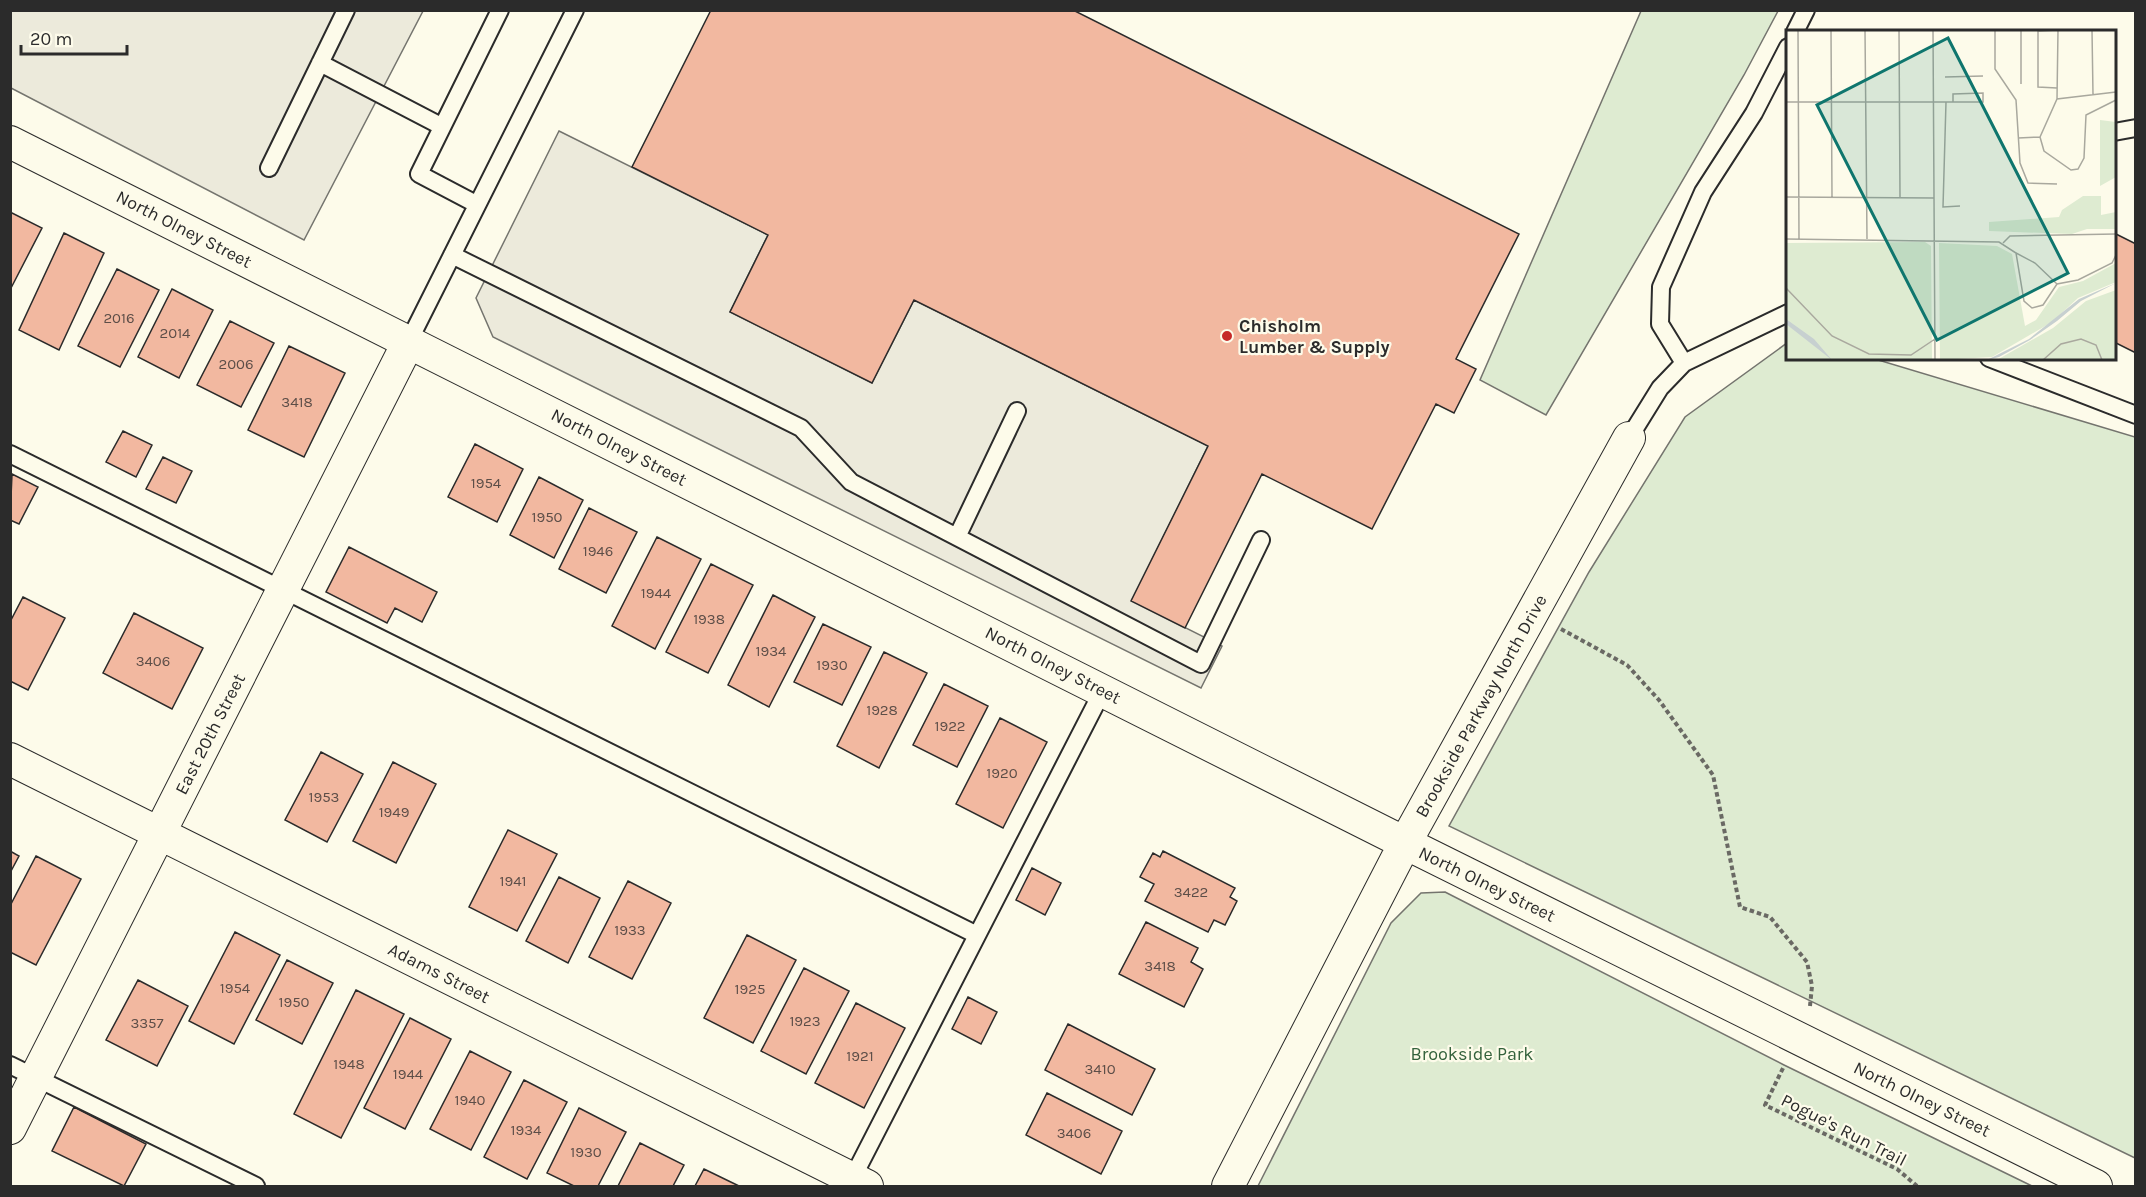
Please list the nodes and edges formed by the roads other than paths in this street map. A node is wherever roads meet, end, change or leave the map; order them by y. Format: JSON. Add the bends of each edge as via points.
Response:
{"nodes":[{"id":1,"x":346,"y":10,"type":"edge"},
{"id":2,"x":500,"y":10,"type":"edge"},
{"id":3,"x":575,"y":10,"type":"edge"},
{"id":4,"x":1806,"y":10,"type":"edge"},
{"id":5,"x":1796,"y":30,"type":"edge"},
{"id":6,"x":1786,"y":51,"type":"edge"},
{"id":7,"x":320,"y":63,"type":"junction"},
{"id":8,"x":441,"y":126,"type":"junction"},
{"id":9,"x":2136,"y":128,"type":"edge"},
{"id":10,"x":2116,"y":132,"type":"edge"},
{"id":11,"x":10,"y":142,"type":"edge"},
{"id":12,"x":269,"y":168,"type":"dead end"},
{"id":13,"x":476,"y":204,"type":"junction"},
{"id":14,"x":452,"y":255,"type":"junction"},
{"id":15,"x":1786,"y":314,"type":"edge"},
{"id":16,"x":408,"y":341,"type":"junction"},
{"id":17,"x":1994,"y":360,"type":"edge"},
{"id":18,"x":1684,"y":363,"type":"junction"},
{"id":19,"x":1017,"y":411,"type":"dead end"},
{"id":20,"x":2136,"y":415,"type":"edge"},
{"id":21,"x":1629,"y":438,"type":"joint"},
{"id":22,"x":10,"y":454,"type":"edge"},
{"id":23,"x":957,"y":537,"type":"junction"},
{"id":24,"x":1261,"y":540,"type":"dead end"},
{"id":25,"x":284,"y":589,"type":"junction"},
{"id":26,"x":1102,"y":690,"type":"junction"},
{"id":27,"x":10,"y":759,"type":"edge"},
{"id":28,"x":160,"y":833,"type":"junction"},
{"id":29,"x":1405,"y":843,"type":"junction"},
{"id":30,"x":977,"y":935,"type":"junction"},
{"id":31,"x":23,"y":1071,"type":"edge"},
{"id":32,"x":10,"y":1128,"type":"edge"},
{"id":33,"x":856,"y":1184,"type":"edge"},
{"id":34,"x":256,"y":1186,"type":"edge"},
{"id":35,"x":1228,"y":1186,"type":"edge"},
{"id":36,"x":2096,"y":1186,"type":"edge"}],
"edges":[{"from":1,"to":7,"type":"lane"},
{"from":2,"to":8,"type":"lane"},
{"from":3,"to":13,"type":"lane"},
{"from":4,"to":5,"type":"lane"},
{"from":6,"to":18,"type":"lane","via":[[1754,113],[1704,192],[1661,287],[1660,324]]},
{"from":7,"to":8,"type":"lane"},
{"from":7,"to":12,"type":"lane"},
{"from":8,"to":13,"type":"lane","via":[[419,174]]},
{"from":9,"to":10,"type":"lane"},
{"from":11,"to":16,"type":"street","name":"North Olney Street"},
{"from":13,"to":14,"type":"lane"},
{"from":14,"to":16,"type":"lane"},
{"from":14,"to":23,"type":"lane","via":[[801,428],[851,482]]},
{"from":15,"to":18,"type":"lane"},
{"from":16,"to":25,"type":"street","name":"East 20th Street"},
{"from":16,"to":26,"type":"street","name":"North Olney Street"},
{"from":17,"to":20,"type":"lane"},
{"from":18,"to":21,"type":"lane","name":"Brookside Parkway North Drive","via":[[1660,388]]},
{"from":19,"to":23,"type":"lane"},
{"from":21,"to":29,"type":"street","name":"Brookside Parkway North Drive"},
{"from":22,"to":25,"type":"lane"},
{"from":23,"to":24,"type":"lane","via":[[1201,664]]},
{"from":25,"to":28,"type":"street","name":"East 20th Street"},
{"from":25,"to":30,"type":"lane"},
{"from":26,"to":29,"type":"street","name":"North Olney Street"},
{"from":26,"to":30,"type":"lane"},
{"from":27,"to":28,"type":"street","name":"Adams Street"},
{"from":28,"to":31,"type":"street","name":"East 20th Street"},
{"from":28,"to":33,"type":"street","name":"Adams Street"},
{"from":29,"to":35,"type":"street","name":"Brookside Parkway North Drive"},
{"from":29,"to":36,"type":"street","name":"North Olney Street"},
{"from":30,"to":33,"type":"lane"},
{"from":31,"to":32,"type":"street","name":"East 20th Street"},
{"from":31,"to":34,"type":"lane"}]}
